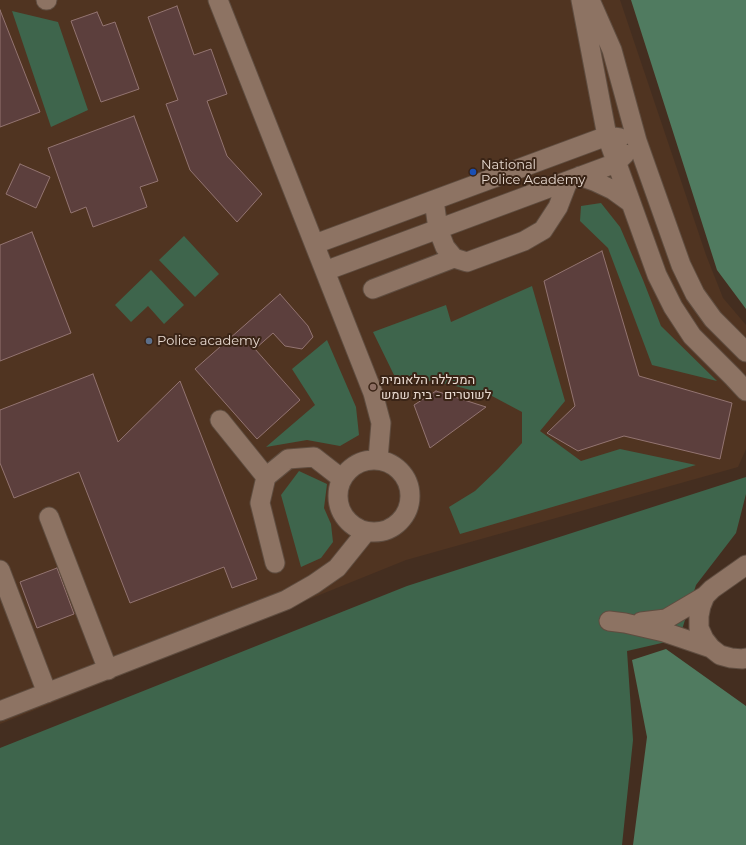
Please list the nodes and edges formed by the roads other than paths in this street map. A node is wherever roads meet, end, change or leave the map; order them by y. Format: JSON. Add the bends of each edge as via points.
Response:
{"nodes":[{"id":1,"x":218,"y":0,"type":"edge"},
{"id":2,"x":581,"y":0,"type":"edge"},
{"id":3,"x":590,"y":0,"type":"edge"},
{"id":4,"x":607,"y":136,"type":"junction"},
{"id":5,"x":637,"y":141,"type":"junction"},
{"id":6,"x":616,"y":163,"type":"junction"},
{"id":7,"x":574,"y":179,"type":"junction"},
{"id":8,"x":434,"y":200,"type":"junction"},
{"id":9,"x":631,"y":203,"type":"junction"},
{"id":10,"x":438,"y":230,"type":"junction"},
{"id":11,"x":315,"y":244,"type":"junction"},
{"id":12,"x":454,"y":258,"type":"junction"},
{"id":13,"x":325,"y":271,"type":"junction"},
{"id":14,"x":373,"y":289,"type":"dead end"},
{"id":15,"x":746,"y":352,"type":"edge"},
{"id":16,"x":746,"y":391,"type":"edge"},
{"id":17,"x":220,"y":420,"type":"dead end"},
{"id":18,"x":378,"y":459,"type":"junction"},
{"id":19,"x":266,"y":477,"type":"junction"},
{"id":20,"x":341,"y":478,"type":"junction"},
{"id":21,"x":49,"y":517,"type":"dead end"},
{"id":22,"x":366,"y":532,"type":"junction"},
{"id":23,"x":275,"y":563,"type":"dead end"},
{"id":24,"x":746,"y":565,"type":"edge"},
{"id":25,"x":0,"y":570,"type":"edge"},
{"id":26,"x":746,"y":580,"type":"edge"},
{"id":27,"x":721,"y":583,"type":"junction"},
{"id":28,"x":705,"y":596,"type":"junction"},
{"id":29,"x":711,"y":648,"type":"junction"},
{"id":30,"x":739,"y":658,"type":"edge"},
{"id":31,"x":108,"y":670,"type":"junction"},
{"id":32,"x":746,"y":672,"type":"edge"},
{"id":33,"x":47,"y":693,"type":"junction"},
{"id":34,"x":0,"y":711,"type":"edge"}],
"edges":[{"from":1,"to":11,"type":"street"},
{"from":2,"to":4,"type":"street"},
{"from":3,"to":5,"type":"street","via":[[612,50]]},
{"from":4,"to":5,"type":"street"},
{"from":4,"to":6,"type":"street"},
{"from":4,"to":8,"type":"street"},
{"from":5,"to":6,"type":"street"},
{"from":5,"to":15,"type":"street","via":[[681,265],[695,294],[713,319]]},
{"from":6,"to":7,"type":"street"},
{"from":6,"to":9,"type":"street"},
{"from":7,"to":9,"type":"street","via":[[594,181]]},
{"from":7,"to":10,"type":"street"},
{"from":7,"to":12,"type":"street","via":[[543,230],[524,241],[468,262]]},
{"from":8,"to":10,"type":"street"},
{"from":8,"to":11,"type":"street"},
{"from":9,"to":16,"type":"street","via":[[672,308],[692,336]]},
{"from":10,"to":12,"type":"street","via":[[445,247]]},
{"from":10,"to":13,"type":"street"},
{"from":11,"to":13,"type":"street"},
{"from":12,"to":14,"type":"street"},
{"from":13,"to":18,"type":"street","via":[[374,393],[382,423]]},
{"from":17,"to":19,"type":"street"},
{"from":18,"to":20,"type":"street","via":[[365,460],[353,465]]},
{"from":18,"to":22,"type":"street","via":[[397,467],[405,477],[410,489],[410,502],[406,514],[391,528],[379,532]]},
{"from":19,"to":20,"type":"street","via":[[288,459],[314,456]]},
{"from":19,"to":23,"type":"street","via":[[260,503]]},
{"from":20,"to":22,"type":"street","via":[[337,490],[337,503],[342,515],[354,527]]},
{"from":21,"to":31,"type":"street"},
{"from":22,"to":31,"type":"street","via":[[337,568],[286,600]]},
{"from":24,"to":27,"type":"street"},
{"from":25,"to":33,"type":"street"},
{"from":26,"to":27,"type":"street","via":[[732,579]]},
{"from":27,"to":28,"type":"street"},
{"from":28,"to":29,"type":"street","via":[[698,616],[699,628]]},
{"from":28,"to":29,"type":"street","via":[[666,619],[617,622],[664,632]]},
{"from":29,"to":30,"type":"street","via":[[720,655]]},
{"from":30,"to":32,"type":"street"},
{"from":31,"to":33,"type":"street"},
{"from":33,"to":34,"type":"street"}]}
